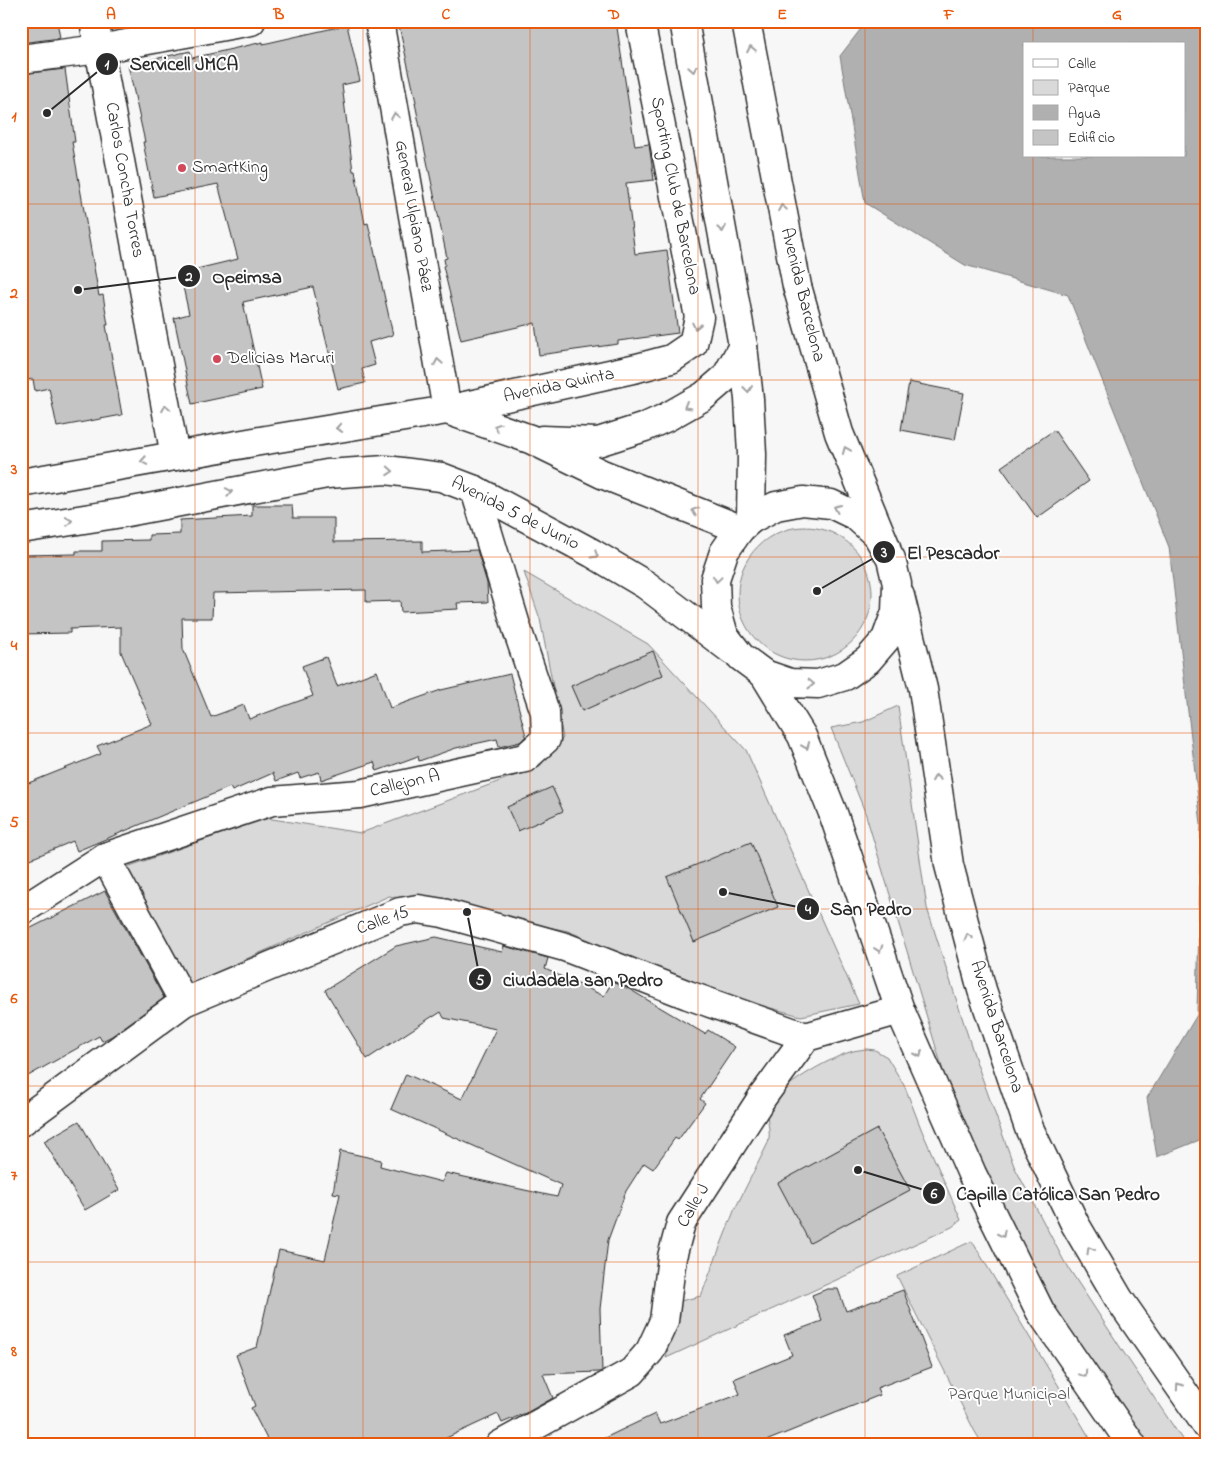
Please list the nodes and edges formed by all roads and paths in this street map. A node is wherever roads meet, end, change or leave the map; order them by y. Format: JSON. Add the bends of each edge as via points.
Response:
{"nodes":[{"id":1,"x":94,"y":21,"type":"edge"},
{"id":2,"x":251,"y":21,"type":"edge"},
{"id":3,"x":379,"y":21,"type":"edge"},
{"id":4,"x":640,"y":21,"type":"edge"},
{"id":5,"x":684,"y":21,"type":"edge"},
{"id":6,"x":746,"y":21,"type":"edge"},
{"id":7,"x":99,"y":49,"type":"junction"},
{"id":8,"x":21,"y":60,"type":"edge"},
{"id":9,"x":743,"y":346,"type":"junction"},
{"id":10,"x":671,"y":359,"type":"joint"},
{"id":11,"x":447,"y":410,"type":"junction"},
{"id":12,"x":530,"y":439,"type":"junction"},
{"id":13,"x":175,"y":456,"type":"junction"},
{"id":14,"x":21,"y":483,"type":"edge"},
{"id":15,"x":475,"y":490,"type":"junction"},
{"id":16,"x":745,"y":524,"type":"junction"},
{"id":17,"x":21,"y":529,"type":"edge"},
{"id":18,"x":894,"y":572,"type":"junction"},
{"id":19,"x":741,"y":657,"type":"junction"},
{"id":20,"x":764,"y":674,"type":"junction"},
{"id":21,"x":105,"y":857,"type":"junction"},
{"id":22,"x":21,"y":911,"type":"edge"},
{"id":23,"x":184,"y":1002,"type":"junction"},
{"id":24,"x":900,"y":1010,"type":"junction"},
{"id":25,"x":806,"y":1037,"type":"junction"},
{"id":26,"x":21,"y":1122,"type":"edge"},
{"id":27,"x":1207,"y":1426,"type":"edge"},
{"id":28,"x":512,"y":1442,"type":"edge"},
{"id":29,"x":1132,"y":1445,"type":"edge"}],
"edges":[{"from":1,"to":7,"type":"main road","name":"Carlos Concha Torres"},
{"from":2,"to":7,"type":"main road"},
{"from":11,"to":3,"type":"main road","name":"General Ulpiano Páez","one_way":true},
{"from":4,"to":10,"type":"main road","name":"Sporting Club de Barcelona","one_way":true,"via":[[699,316],[693,344]]},
{"from":5,"to":9,"type":"main road","one_way":true},
{"from":18,"to":6,"type":"main road","name":"Avenida Barcelona","one_way":true,"via":[[839,433],[797,286]]},
{"from":7,"to":8,"type":"main road"},
{"from":13,"to":7,"type":"main road","name":"Carlos Concha Torres","one_way":true},
{"from":9,"to":12,"type":"main road","one_way":true,"via":[[726,377],[704,396],[666,418],[598,442]]},
{"from":9,"to":16,"type":"main road","one_way":true,"via":[[750,399],[752,454]]},
{"from":10,"to":11,"type":"main road","name":"Avenida Quinta"},
{"from":12,"to":11,"type":"main road","one_way":true},
{"from":11,"to":13,"type":"main road","one_way":true},
{"from":16,"to":12,"type":"main road","one_way":true,"via":[[602,474]]},
{"from":13,"to":14,"type":"main road","one_way":true},
{"from":17,"to":15,"type":"main road","name":"Avenida 5 de Junio","one_way":true,"via":[[327,474],[386,470],[441,477]]},
{"from":15,"to":19,"type":"main road","name":"Avenida 5 de Junio","one_way":true,"via":[[646,585]]},
{"from":15,"to":21,"type":"main road","name":"Callejon A","via":[[545,712],[546,739],[525,758],[360,794],[272,801]]},
{"from":18,"to":16,"type":"main road","one_way":true,"via":[[877,535],[856,516],[831,504],[803,501],[776,506]]},
{"from":16,"to":19,"type":"main road","one_way":true,"via":[[724,552],[715,579],[716,607],[724,635]]},
{"from":20,"to":18,"type":"main road","one_way":true,"via":[[790,683],[818,684],[845,676],[868,660],[886,638],[896,612]]},
{"from":27,"to":18,"type":"main road","name":"Avenida Barcelona","one_way":true,"via":[[1119,1299],[1075,1224],[1029,1128],[982,990],[949,864],[923,689]]},
{"from":19,"to":20,"type":"main road","name":"Avenida 5 de Junio"},
{"from":20,"to":24,"type":"main road","one_way":true,"via":[[809,753],[833,813]]},
{"from":21,"to":22,"type":"main road","name":"Callejon A"},
{"from":21,"to":23,"type":"main road"},
{"from":23,"to":25,"type":"main road","name":"Calle 15","via":[[400,912],[418,909],[565,947]]},
{"from":23,"to":26,"type":"main road","name":"Calle 15"},
{"from":24,"to":25,"type":"main road"},
{"from":24,"to":29,"type":"main road","one_way":true,"via":[[972,1174],[1040,1311]]},
{"from":25,"to":28,"type":"main road","name":"Calle J","via":[[763,1096],[681,1223],[672,1257],[664,1321],[650,1351],[632,1372]]}]}
